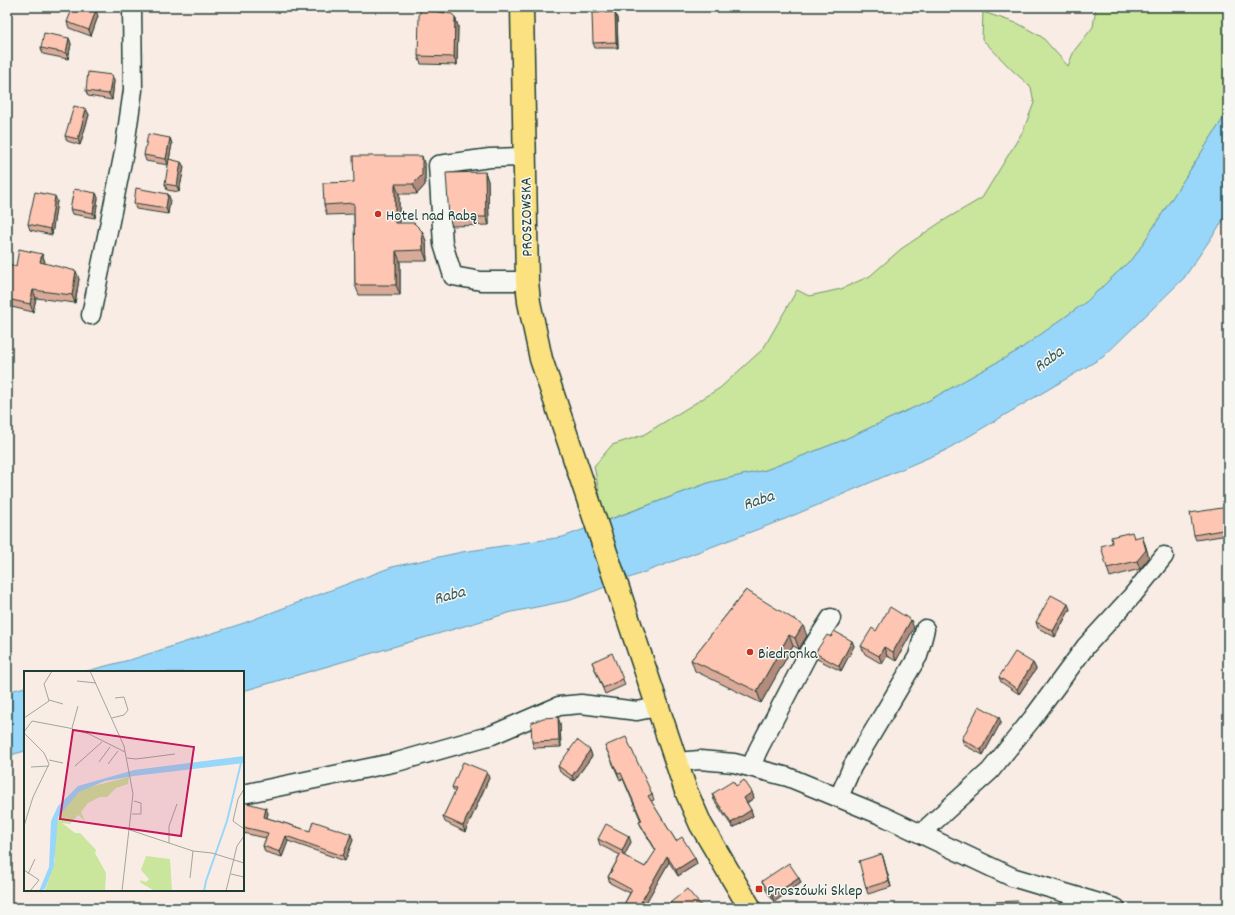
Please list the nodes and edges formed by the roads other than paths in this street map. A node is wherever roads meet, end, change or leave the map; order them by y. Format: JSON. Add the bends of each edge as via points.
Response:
{"nodes":[{"id":1,"x":132,"y":7,"type":"edge"},
{"id":2,"x":522,"y":7,"type":"edge"},
{"id":3,"x":524,"y":157,"type":"junction"},
{"id":4,"x":527,"y":281,"type":"junction"},
{"id":5,"x":91,"y":315,"type":"dead end"},
{"id":6,"x":1164,"y":556,"type":"dead end"},
{"id":7,"x":831,"y":618,"type":"dead end"},
{"id":8,"x":925,"y":629,"type":"dead end"},
{"id":9,"x":658,"y":707,"type":"junction"},
{"id":10,"x":676,"y":762,"type":"junction"},
{"id":11,"x":752,"y":767,"type":"junction"},
{"id":12,"x":244,"y":794,"type":"edge"},
{"id":13,"x":839,"y":797,"type":"junction"},
{"id":14,"x":923,"y":835,"type":"junction"},
{"id":15,"x":750,"y":908,"type":"edge"},
{"id":16,"x":1116,"y":908,"type":"edge"}],
"edges":[{"from":1,"to":5,"type":"street","via":[[133,90],[124,152]]},
{"from":2,"to":3,"type":"main road","name":"PROSZOWSKA"},
{"from":3,"to":4,"type":"main road","name":"PROSZOWSKA"},
{"from":3,"to":4,"type":"street","via":[[490,158],[438,165],[443,244],[453,276],[481,281]]},
{"from":4,"to":9,"type":"main road","name":"PROSZOWSKA","via":[[541,359]]},
{"from":6,"to":14,"type":"street","via":[[1132,596],[1086,646],[990,771],[929,826]]},
{"from":7,"to":11,"type":"street","via":[[808,654],[758,750]]},
{"from":8,"to":13,"type":"street","via":[[918,656],[852,767]]},
{"from":9,"to":10,"type":"main road","name":"PROSZOWSKA"},
{"from":9,"to":12,"type":"street","via":[[637,711],[581,704],[560,706],[492,735],[446,749],[397,762]]},
{"from":10,"to":11,"type":"street","via":[[700,760]]},
{"from":10,"to":15,"type":"main road","name":"PROSZOWSKA","via":[[701,825]]},
{"from":11,"to":13,"type":"street","via":[[788,777]]},
{"from":13,"to":14,"type":"street"},
{"from":14,"to":16,"type":"street","via":[[1012,877]]}]}
